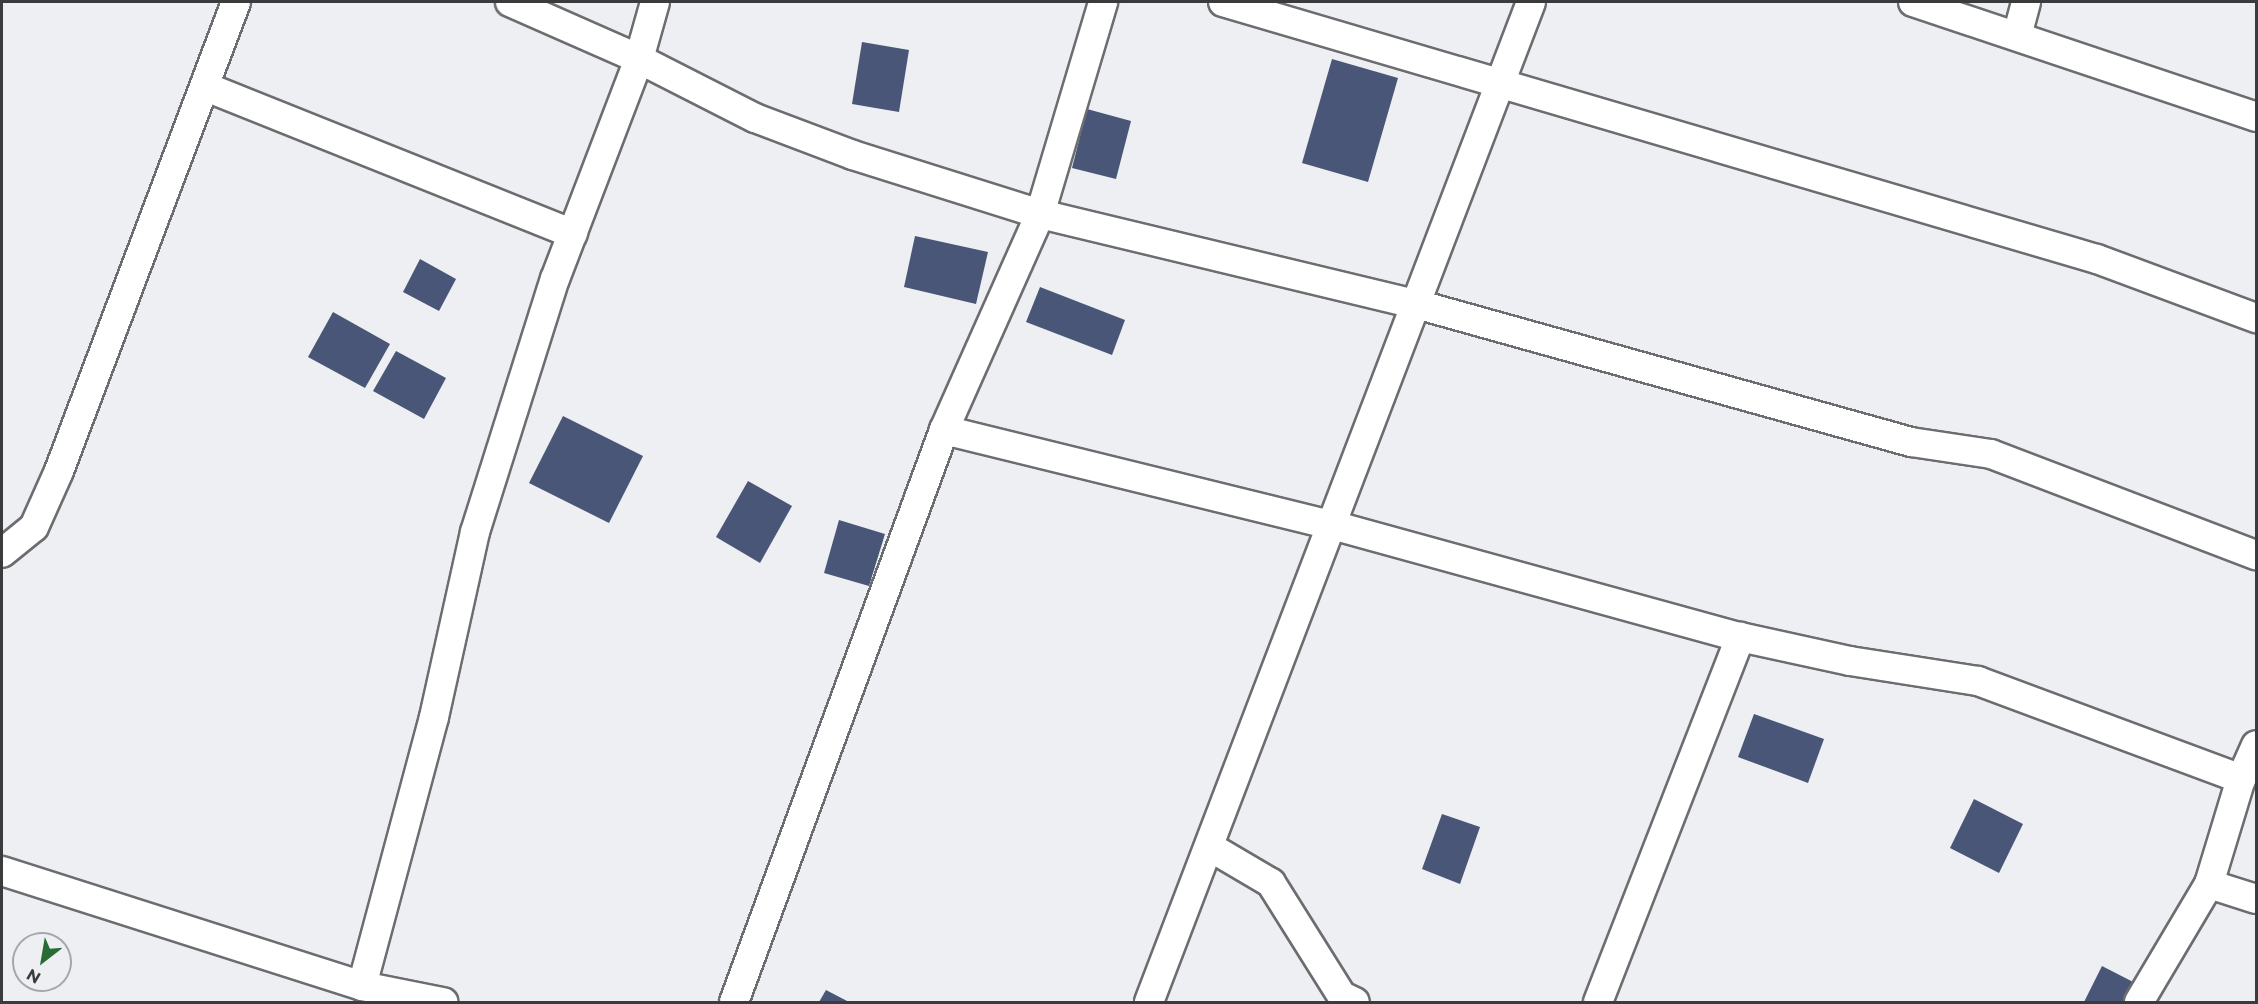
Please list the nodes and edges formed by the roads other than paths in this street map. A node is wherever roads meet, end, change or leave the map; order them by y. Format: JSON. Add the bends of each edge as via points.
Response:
{"nodes":[{"id":1,"x":236,"y":2,"type":"edge"},
{"id":2,"x":510,"y":2,"type":"edge"},
{"id":3,"x":655,"y":2,"type":"edge"},
{"id":4,"x":1103,"y":2,"type":"edge"},
{"id":5,"x":1223,"y":2,"type":"edge"},
{"id":6,"x":1531,"y":2,"type":"edge"},
{"id":7,"x":1913,"y":2,"type":"edge"},
{"id":8,"x":2026,"y":2,"type":"edge"},
{"id":9,"x":2017,"y":36,"type":"junction"},
{"id":10,"x":639,"y":59,"type":"junction"},
{"id":11,"x":1499,"y":85,"type":"junction"},
{"id":12,"x":206,"y":87,"type":"junction"},
{"id":13,"x":2256,"y":117,"type":"edge"},
{"id":14,"x":1040,"y":214,"type":"junction"},
{"id":15,"x":573,"y":234,"type":"junction"},
{"id":16,"x":1416,"y":304,"type":"junction"},
{"id":17,"x":2256,"y":318,"type":"edge"},
{"id":18,"x":944,"y":430,"type":"junction"},
{"id":19,"x":1332,"y":525,"type":"junction"},
{"id":20,"x":2,"y":553,"type":"edge"},
{"id":21,"x":2256,"y":555,"type":"edge"},
{"id":22,"x":1740,"y":637,"type":"junction"},
{"id":23,"x":2256,"y":745,"type":"edge"},
{"id":24,"x":2241,"y":779,"type":"junction"},
{"id":25,"x":1210,"y":847,"type":"junction"},
{"id":26,"x":2,"y":871,"type":"edge"},
{"id":27,"x":2209,"y":884,"type":"junction"},
{"id":28,"x":2256,"y":899,"type":"edge"},
{"id":29,"x":362,"y":986,"type":"junction"},
{"id":30,"x":443,"y":1002,"type":"edge"},
{"id":31,"x":734,"y":1002,"type":"edge"},
{"id":32,"x":1149,"y":1002,"type":"edge"},
{"id":33,"x":1355,"y":1002,"type":"edge"},
{"id":34,"x":1598,"y":1002,"type":"edge"},
{"id":35,"x":2139,"y":1002,"type":"edge"}],
"edges":[{"from":1,"to":12,"type":"street"},
{"from":2,"to":10,"type":"street"},
{"from":3,"to":10,"type":"street"},
{"from":4,"to":14,"type":"street"},
{"from":5,"to":11,"type":"street"},
{"from":6,"to":11,"type":"street"},
{"from":7,"to":9,"type":"street"},
{"from":8,"to":9,"type":"street"},
{"from":9,"to":13,"type":"street"},
{"from":10,"to":14,"type":"street","via":[[755,118],[853,155]]},
{"from":10,"to":15,"type":"street"},
{"from":11,"to":16,"type":"street"},
{"from":11,"to":17,"type":"street","via":[[2097,259]]},
{"from":12,"to":15,"type":"street"},
{"from":12,"to":20,"type":"street","via":[[59,471],[34,527]]},
{"from":14,"to":16,"type":"street"},
{"from":14,"to":18,"type":"street"},
{"from":15,"to":29,"type":"street","via":[[475,532],[434,717]]},
{"from":16,"to":19,"type":"street"},
{"from":16,"to":21,"type":"street","via":[[1911,442],[1991,454]]},
{"from":18,"to":19,"type":"street"},
{"from":18,"to":31,"type":"street"},
{"from":19,"to":22,"type":"street"},
{"from":19,"to":25,"type":"street"},
{"from":22,"to":24,"type":"street","via":[[1850,661],[1978,681]]},
{"from":22,"to":34,"type":"street"},
{"from":23,"to":24,"type":"street"},
{"from":24,"to":27,"type":"street"},
{"from":25,"to":32,"type":"street"},
{"from":25,"to":33,"type":"street","via":[[1271,883],[1342,996]]},
{"from":26,"to":29,"type":"street"},
{"from":27,"to":28,"type":"street"},
{"from":27,"to":35,"type":"street"},
{"from":29,"to":30,"type":"street"}]}
